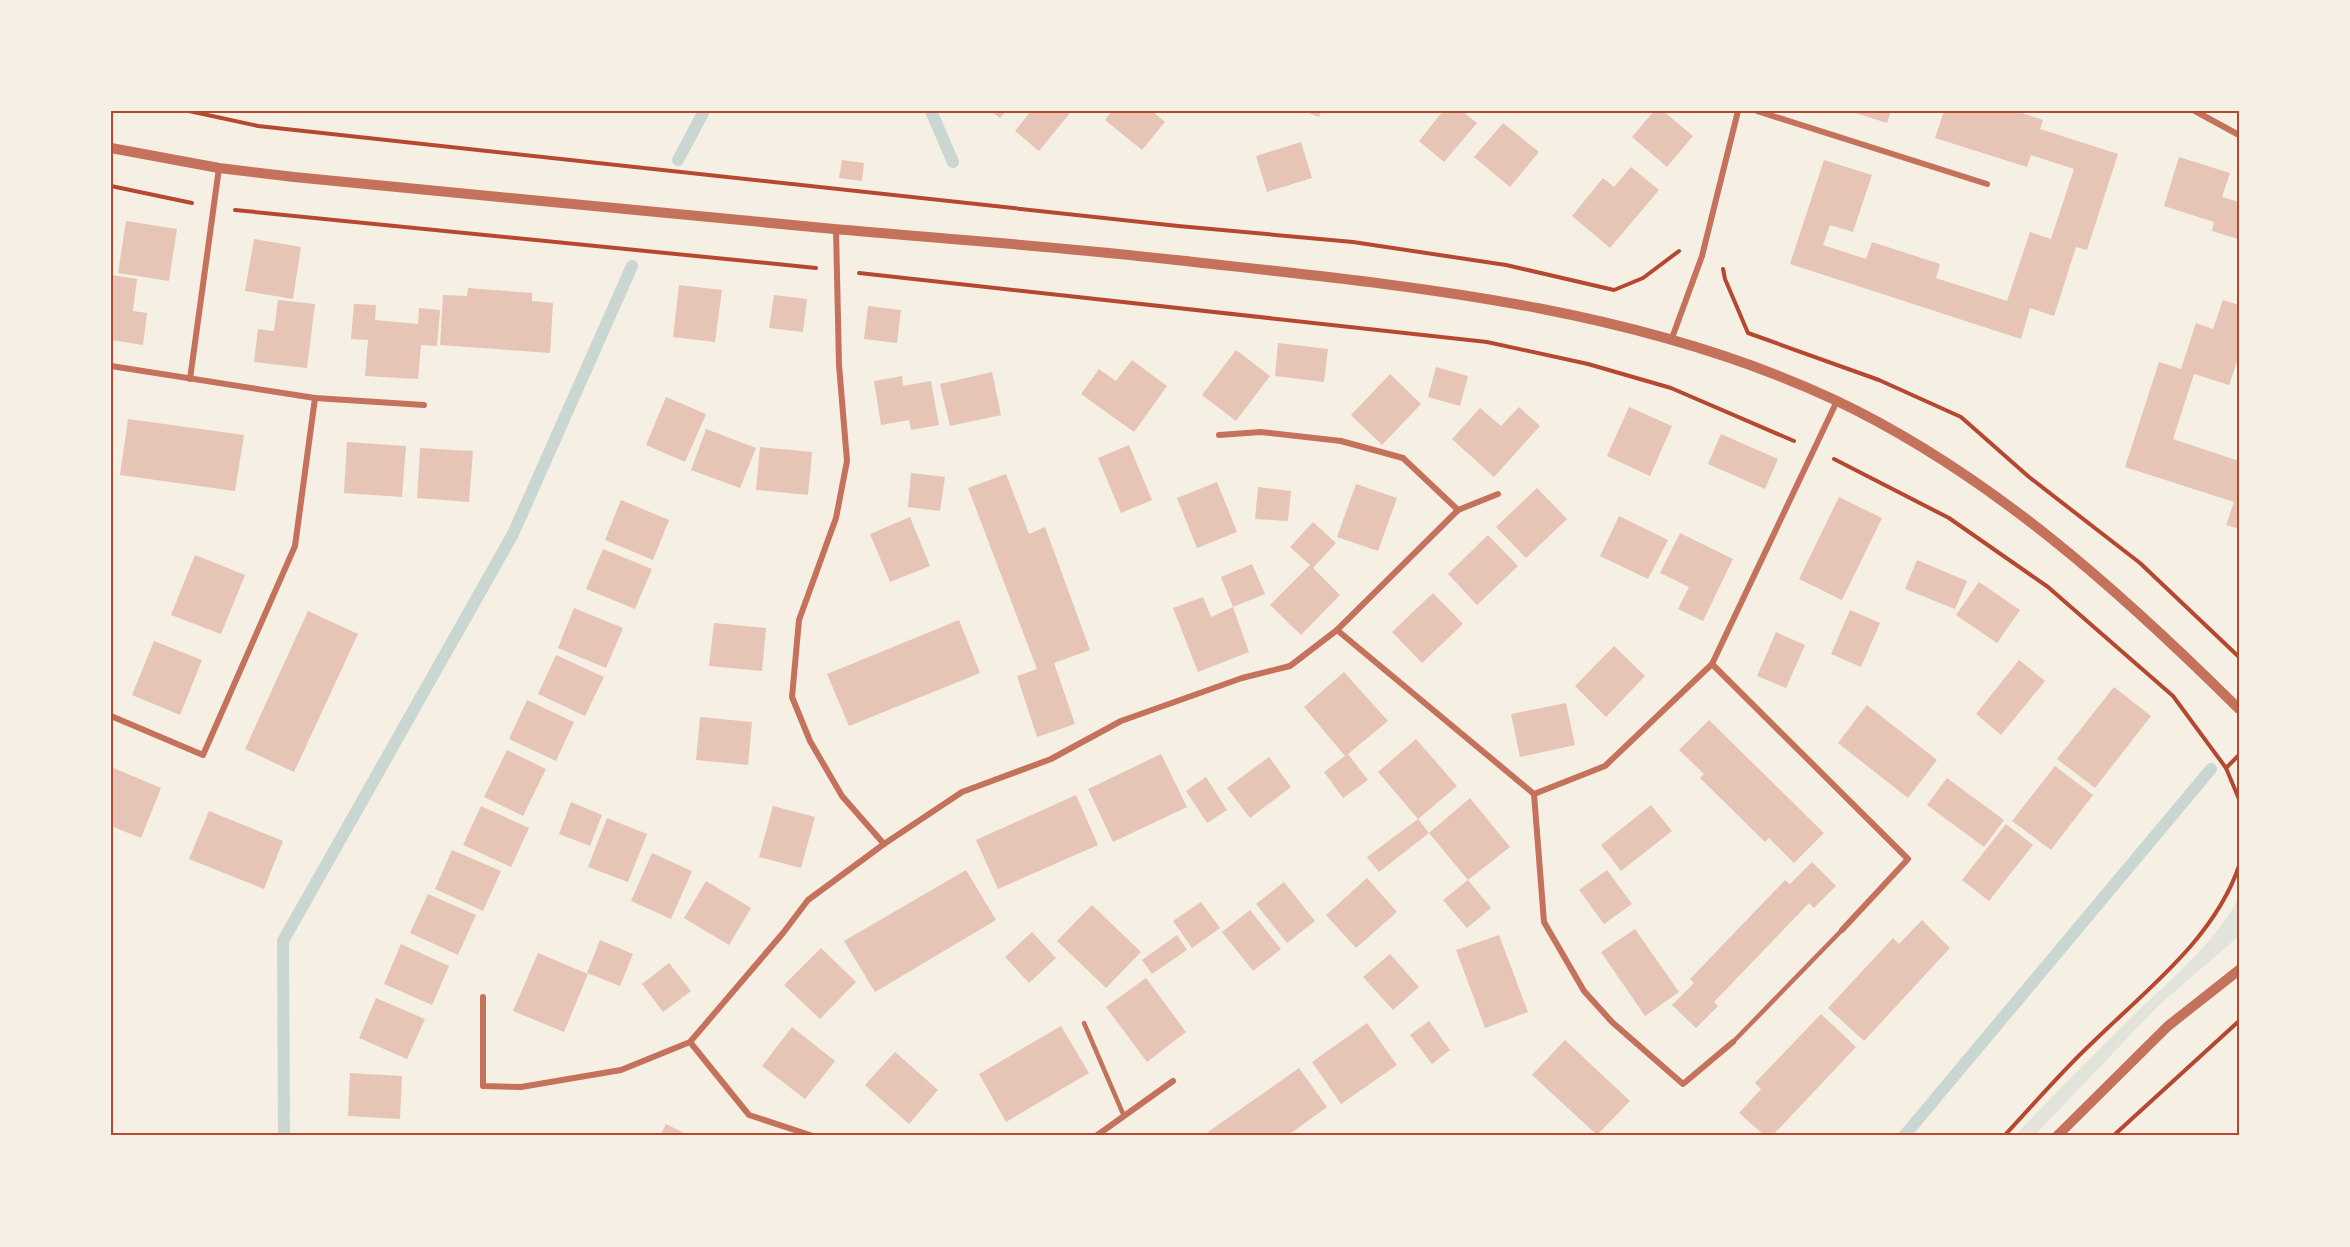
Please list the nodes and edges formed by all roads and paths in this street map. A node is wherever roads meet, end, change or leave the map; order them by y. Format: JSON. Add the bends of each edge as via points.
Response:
{"nodes":[{"id":1,"x":1738,"y":111,"type":"edge"},
{"id":2,"x":1757,"y":111,"type":"edge"},
{"id":3,"x":2195,"y":111,"type":"edge"},
{"id":4,"x":2239,"y":135,"type":"edge"},
{"id":5,"x":111,"y":148,"type":"edge"},
{"id":6,"x":219,"y":168,"type":"junction"},
{"id":7,"x":1988,"y":184,"type":"dead end"},
{"id":8,"x":111,"y":186,"type":"edge"},
{"id":9,"x":213,"y":208,"type":"junction"},
{"id":10,"x":836,"y":229,"type":"junction"},
{"id":11,"x":837,"y":270,"type":"junction"},
{"id":12,"x":1672,"y":338,"type":"junction"},
{"id":13,"x":111,"y":366,"type":"edge"},
{"id":14,"x":190,"y":379,"type":"junction"},
{"id":15,"x":315,"y":398,"type":"junction"},
{"id":16,"x":1837,"y":401,"type":"junction"},
{"id":17,"x":424,"y":405,"type":"dead end"},
{"id":18,"x":1219,"y":435,"type":"dead end"},
{"id":19,"x":1814,"y":449,"type":"junction"},
{"id":20,"x":1498,"y":494,"type":"dead end"},
{"id":21,"x":1458,"y":510,"type":"junction"},
{"id":22,"x":1337,"y":630,"type":"junction"},
{"id":23,"x":1712,"y":664,"type":"junction"},
{"id":24,"x":2239,"y":710,"type":"edge"},
{"id":25,"x":111,"y":716,"type":"edge"},
{"id":26,"x":2239,"y":755,"type":"edge"},
{"id":27,"x":2226,"y":768,"type":"junction"},
{"id":28,"x":1534,"y":794,"type":"junction"},
{"id":29,"x":2239,"y":799,"type":"edge"},
{"id":30,"x":884,"y":844,"type":"junction"},
{"id":31,"x":2239,"y":866,"type":"edge"},
{"id":32,"x":1842,"y":930,"type":"joint"},
{"id":33,"x":2239,"y":970,"type":"edge"},
{"id":34,"x":483,"y":997,"type":"dead end"},
{"id":35,"x":2239,"y":1020,"type":"edge"},
{"id":36,"x":1084,"y":1023,"type":"dead end"},
{"id":37,"x":690,"y":1042,"type":"junction"},
{"id":38,"x":1733,"y":1042,"type":"joint"},
{"id":39,"x":1173,"y":1081,"type":"dead end"},
{"id":40,"x":1124,"y":1116,"type":"junction"},
{"id":41,"x":813,"y":1136,"type":"edge"},
{"id":42,"x":1096,"y":1136,"type":"edge"},
{"id":43,"x":2004,"y":1136,"type":"edge"},
{"id":44,"x":2057,"y":1136,"type":"edge"},
{"id":45,"x":2113,"y":1136,"type":"edge"}],
"edges":[{"from":1,"to":12,"type":"street","via":[[1702,256]]},
{"from":2,"to":7,"type":"street"},
{"from":3,"to":4,"type":"street"},
{"from":5,"to":6,"type":"street"},
{"from":6,"to":9,"type":"street"},
{"from":6,"to":10,"type":"street"},
{"from":8,"to":9,"type":"path"},
{"from":9,"to":11,"type":"path"},
{"from":9,"to":14,"type":"street"},
{"from":10,"to":11,"type":"street"},
{"from":10,"to":12,"type":"street","via":[[1037,244],[1395,286],[1525,306]]},
{"from":11,"to":19,"type":"path","via":[[1487,342],[1588,364],[1671,388]]},
{"from":11,"to":30,"type":"street","via":[[839,365],[848,461],[836,518],[799,620],[792,696],[810,741],[842,796]]},
{"from":12,"to":16,"type":"street","via":[[1749,364]]},
{"from":13,"to":14,"type":"street"},
{"from":14,"to":15,"type":"street"},
{"from":15,"to":17,"type":"street"},
{"from":15,"to":25,"type":"street","via":[[295,546],[202,755]]},
{"from":16,"to":19,"type":"street"},
{"from":16,"to":24,"type":"street","via":[[1968,477],[2039,530],[2127,602]]},
{"from":18,"to":21,"type":"street","via":[[1261,432],[1341,441],[1403,458]]},
{"from":19,"to":23,"type":"street"},
{"from":19,"to":27,"type":"path","via":[[1948,518],[2048,587],[2173,696]]},
{"from":20,"to":21,"type":"street"},
{"from":21,"to":22,"type":"street"},
{"from":22,"to":28,"type":"street"},
{"from":22,"to":30,"type":"street","via":[[1290,666],[1242,678],[1121,721],[1051,759],[962,792]]},
{"from":23,"to":28,"type":"street","via":[[1605,766]]},
{"from":23,"to":32,"type":"street","via":[[1908,859]]},
{"from":26,"to":27,"type":"path"},
{"from":27,"to":29,"type":"path"},
{"from":28,"to":38,"type":"street","via":[[1544,922],[1584,991],[1612,1023],[1683,1084]]},
{"from":30,"to":37,"type":"street","via":[[808,900]]},
{"from":31,"to":43,"type":"path","via":[[2231,889],[2198,938]]},
{"from":32,"to":38,"type":"lane"},
{"from":33,"to":44,"type":"street","via":[[2168,1026]]},
{"from":34,"to":37,"type":"street","via":[[483,1086],[521,1088],[621,1070]]},
{"from":35,"to":45,"type":"path"},
{"from":36,"to":40,"type":"lane"},
{"from":37,"to":41,"type":"street","via":[[749,1115]]},
{"from":39,"to":40,"type":"street"},
{"from":40,"to":42,"type":"street"}]}
